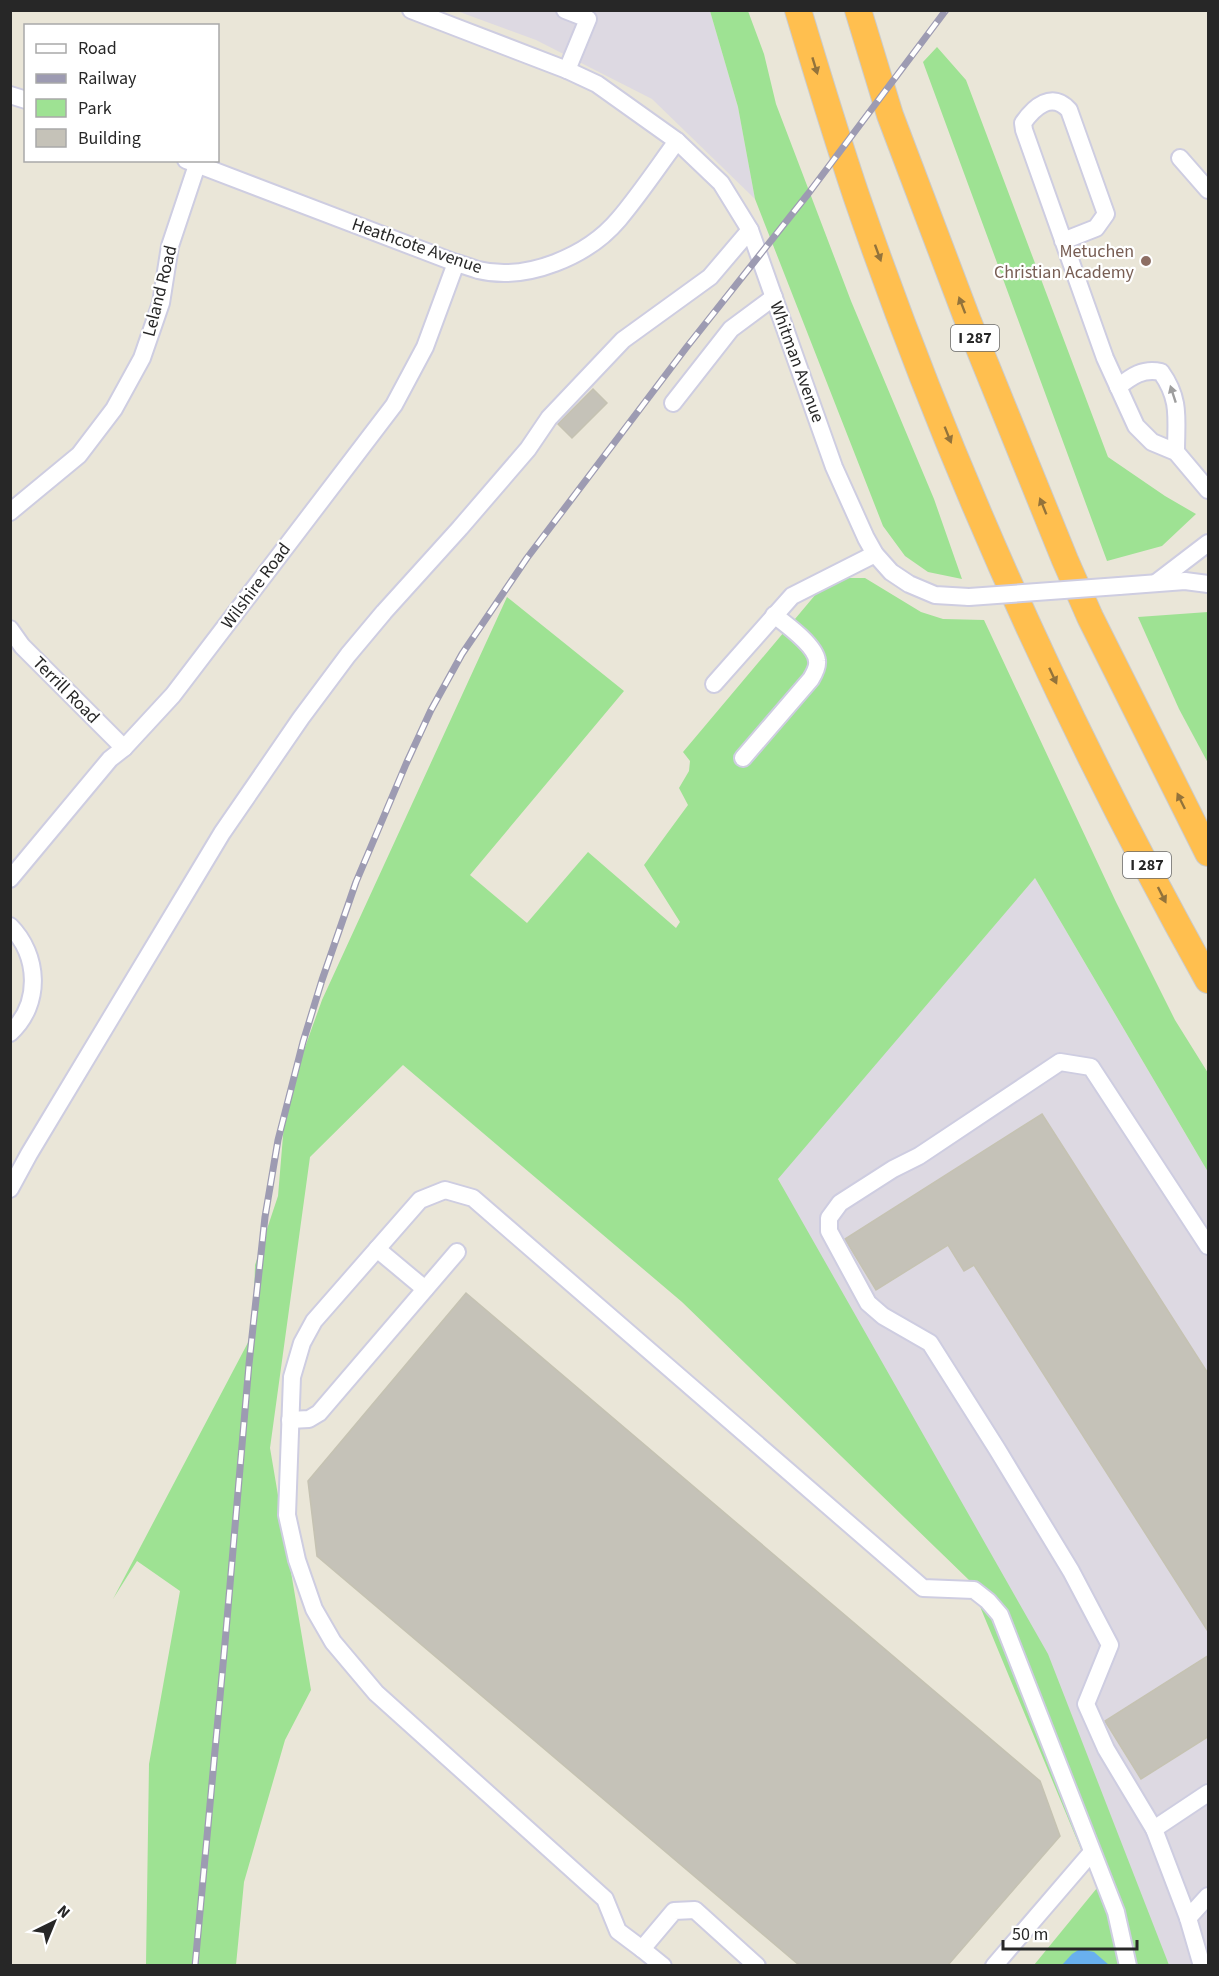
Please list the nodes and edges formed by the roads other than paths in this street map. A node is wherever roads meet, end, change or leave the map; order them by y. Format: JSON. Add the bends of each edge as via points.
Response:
{"nodes":[{"id":1,"x":411,"y":10,"type":"edge"},
{"id":2,"x":565,"y":10,"type":"edge"},
{"id":3,"x":798,"y":10,"type":"edge"},
{"id":4,"x":858,"y":10,"type":"edge"},
{"id":5,"x":590,"y":15,"type":"edge"},
{"id":6,"x":567,"y":70,"type":"junction"},
{"id":7,"x":677,"y":141,"type":"junction"},
{"id":8,"x":1180,"y":158,"type":"dead end"},
{"id":9,"x":192,"y":163,"type":"edge"},
{"id":10,"x":1209,"y":190,"type":"edge"},
{"id":11,"x":750,"y":230,"type":"junction"},
{"id":12,"x":1063,"y":241,"type":"junction"},
{"id":13,"x":456,"y":263,"type":"junction"},
{"id":14,"x":774,"y":297,"type":"junction"},
{"id":15,"x":1118,"y":387,"type":"junction"},
{"id":16,"x":673,"y":403,"type":"dead end"},
{"id":17,"x":1176,"y":452,"type":"junction"},
{"id":18,"x":1209,"y":490,"type":"edge"},
{"id":19,"x":10,"y":512,"type":"edge"},
{"id":20,"x":1209,"y":543,"type":"edge"},
{"id":21,"x":875,"y":554,"type":"junction"},
{"id":22,"x":1157,"y":582,"type":"junction"},
{"id":23,"x":1209,"y":584,"type":"edge"},
{"id":24,"x":774,"y":615,"type":"junction"},
{"id":25,"x":10,"y":629,"type":"edge"},
{"id":26,"x":714,"y":684,"type":"dead end"},
{"id":27,"x":124,"y":748,"type":"junction"},
{"id":28,"x":743,"y":758,"type":"dead end"},
{"id":29,"x":1209,"y":853,"type":"edge"},
{"id":30,"x":10,"y":879,"type":"edge"},
{"id":31,"x":10,"y":926,"type":"edge"},
{"id":32,"x":1209,"y":980,"type":"edge"},
{"id":33,"x":10,"y":1033,"type":"edge"},
{"id":34,"x":10,"y":1189,"type":"edge"},
{"id":35,"x":1209,"y":1246,"type":"edge"},
{"id":36,"x":377,"y":1249,"type":"junction"},
{"id":37,"x":457,"y":1252,"type":"dead end"},
{"id":38,"x":425,"y":1289,"type":"junction"},
{"id":39,"x":290,"y":1420,"type":"junction"},
{"id":40,"x":1209,"y":1793,"type":"edge"},
{"id":41,"x":1154,"y":1828,"type":"junction"},
{"id":42,"x":1092,"y":1852,"type":"junction"},
{"id":43,"x":1209,"y":1896,"type":"edge"},
{"id":44,"x":1188,"y":1918,"type":"junction"},
{"id":45,"x":642,"y":1949,"type":"junction"},
{"id":46,"x":663,"y":1965,"type":"edge"},
{"id":47,"x":756,"y":1965,"type":"edge"},
{"id":48,"x":994,"y":1965,"type":"edge"},
{"id":49,"x":1128,"y":1965,"type":"edge"},
{"id":50,"x":1202,"y":1965,"type":"edge"}],
"edges":[{"from":1,"to":6,"type":"street","name":"Whitman Avenue"},
{"from":2,"to":5,"type":"street"},
{"from":3,"to":32,"type":"highway","number":"I 287","one_way":true,"via":[[857,198],[918,363],[1001,565],[1088,750]]},
{"from":29,"to":4,"type":"highway","number":"I 287","one_way":true,"via":[[1065,560],[890,115]]},
{"from":5,"to":6,"type":"street"},
{"from":6,"to":7,"type":"street","name":"Whitman Avenue","via":[[597,84]]},
{"from":7,"to":11,"type":"street","name":"Whitman Avenue","via":[[721,183]]},
{"from":7,"to":13,"type":"street","name":"Heathcote Avenue","via":[[619,219],[582,251],[537,269],[480,271]]},
{"from":8,"to":10,"type":"street"},
{"from":9,"to":13,"type":"street","name":"Heathcote Avenue"},
{"from":9,"to":19,"type":"street","name":"Leland Road","via":[[170,246],[161,303],[142,358],[114,409],[79,454]]},
{"from":11,"to":14,"type":"street","name":"Whitman Avenue"},
{"from":11,"to":34,"type":"street","via":[[710,277],[623,340],[549,418],[513,467],[348,654],[222,833]]},
{"from":12,"to":12,"type":"street","via":[[1023,123],[1035,108],[1053,101],[1065,106],[1071,115],[1106,214],[1096,228]]},
{"from":12,"to":15,"type":"street"},
{"from":13,"to":27,"type":"street","name":"Wilshire Road","via":[[425,347],[394,405],[173,695]]},
{"from":14,"to":16,"type":"street","via":[[731,330]]},
{"from":14,"to":21,"type":"street","name":"Whitman Avenue","via":[[834,468]]},
{"from":15,"to":17,"type":"street","via":[[1143,434]]},
{"from":17,"to":15,"type":"street","one_way":true,"via":[[1176,401],[1161,372],[1149,369],[1137,373]]},
{"from":17,"to":18,"type":"street"},
{"from":20,"to":22,"type":"street"},
{"from":21,"to":22,"type":"street","name":"Whitman Avenue","bridge":true,"via":[[891,572],[935,595],[969,597]]},
{"from":21,"to":24,"type":"street","via":[[792,596]]},
{"from":22,"to":23,"type":"street","name":"Whitman Avenue"},
{"from":24,"to":26,"type":"street"},
{"from":24,"to":28,"type":"street","via":[[807,644],[817,664],[811,679]]},
{"from":25,"to":27,"type":"street","name":"Terrill Road","via":[[22,646]]},
{"from":27,"to":30,"type":"street","name":"Wilshire Road","via":[[110,759]]},
{"from":31,"to":33,"type":"street","via":[[20,935],[31,959],[34,979],[31,999],[20,1024]]},
{"from":35,"to":41,"type":"street","via":[[1091,1067],[1060,1062],[840,1203],[829,1218],[829,1231],[868,1303],[930,1343],[1071,1571],[1105,1634],[1110,1645],[1086,1704],[1106,1749]]},
{"from":36,"to":38,"type":"street"},
{"from":36,"to":39,"type":"street","via":[[315,1321],[302,1343],[292,1377]]},
{"from":36,"to":42,"type":"street","via":[[420,1200],[445,1190],[473,1198],[923,1588],[974,1590],[988,1601],[1000,1616]]},
{"from":37,"to":38,"type":"street"},
{"from":38,"to":39,"type":"street","via":[[319,1413],[309,1419]]},
{"from":39,"to":45,"type":"street","via":[[287,1515],[314,1609],[333,1642],[376,1693],[605,1899],[618,1930]]},
{"from":40,"to":41,"type":"street"},
{"from":41,"to":44,"type":"street"},
{"from":42,"to":48,"type":"street"},
{"from":42,"to":49,"type":"street","via":[[1116,1912]]},
{"from":43,"to":44,"type":"street"},
{"from":44,"to":50,"type":"street"},
{"from":45,"to":46,"type":"street"},
{"from":45,"to":47,"type":"street","via":[[674,1911],[695,1910]]}]}
